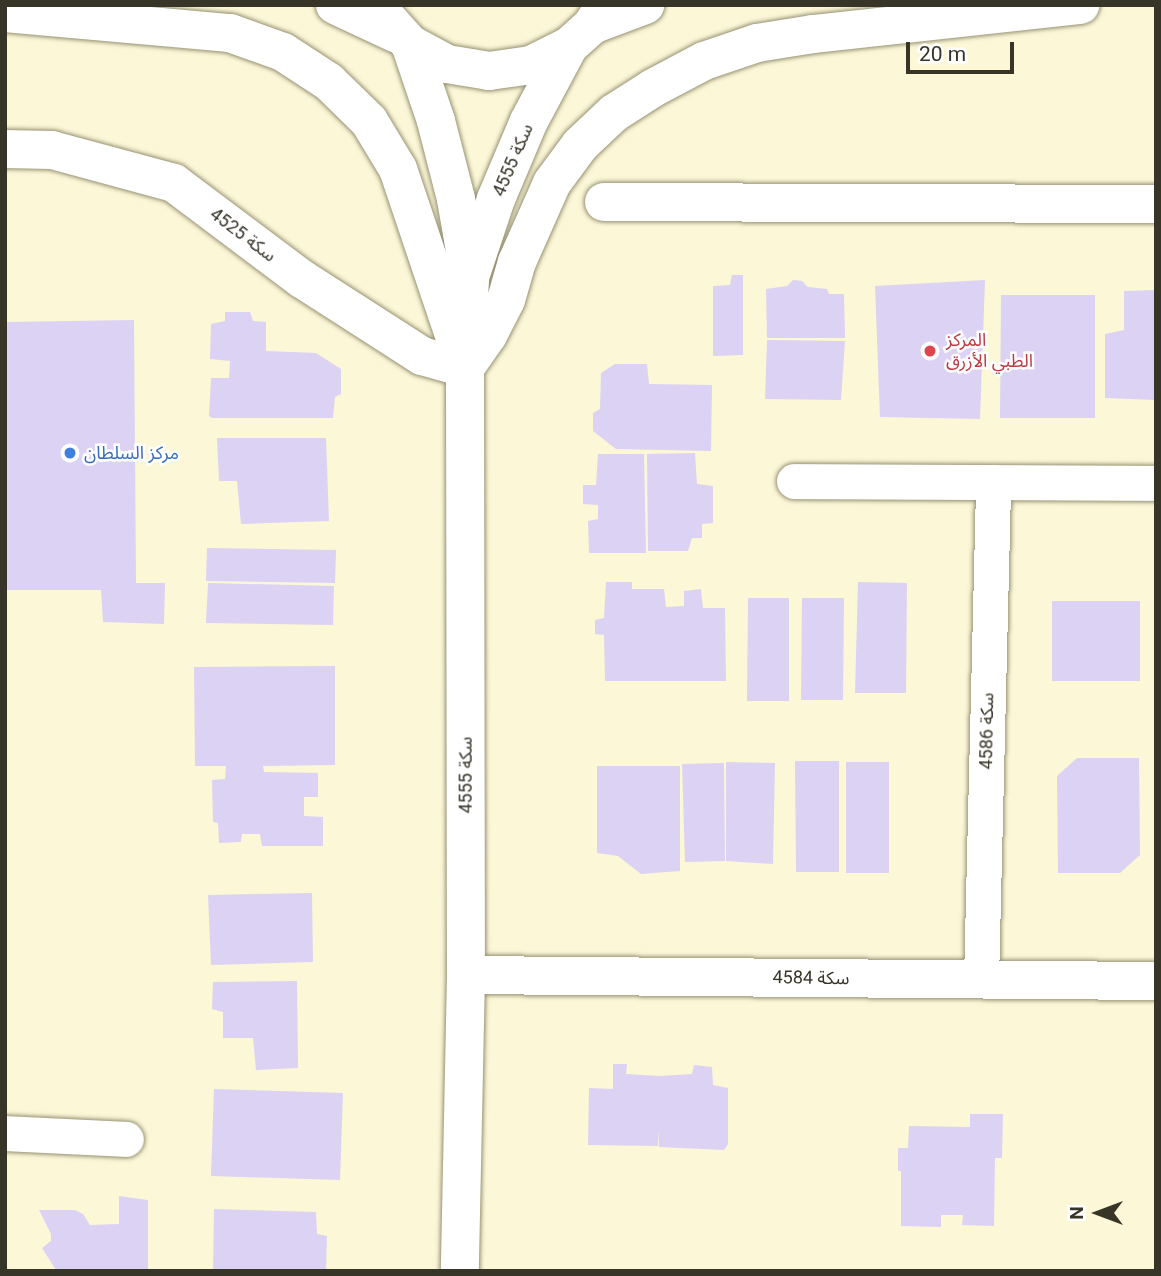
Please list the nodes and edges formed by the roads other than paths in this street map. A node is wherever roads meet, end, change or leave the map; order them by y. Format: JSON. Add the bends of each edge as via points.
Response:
{"nodes":[{"id":1,"x":335,"y":5,"type":"edge"},
{"id":2,"x":374,"y":5,"type":"edge"},
{"id":3,"x":645,"y":5,"type":"edge"},
{"id":4,"x":1080,"y":5,"type":"edge"},
{"id":5,"x":5,"y":13,"type":"edge"},
{"id":6,"x":589,"y":26,"type":"edge"},
{"id":7,"x":405,"y":39,"type":"junction"},
{"id":8,"x":5,"y":149,"type":"edge"},
{"id":9,"x":604,"y":202,"type":"dead end"},
{"id":10,"x":1156,"y":204,"type":"edge"},
{"id":11,"x":470,"y":280,"type":"junction"},
{"id":12,"x":465,"y":368,"type":"junction"},
{"id":13,"x":794,"y":481,"type":"dead end"},
{"id":14,"x":993,"y":482,"type":"junction"},
{"id":15,"x":1156,"y":483,"type":"edge"},
{"id":16,"x":466,"y":975,"type":"junction"},
{"id":17,"x":981,"y":980,"type":"junction"},
{"id":18,"x":1156,"y":981,"type":"edge"},
{"id":19,"x":5,"y":1133,"type":"edge"},
{"id":20,"x":126,"y":1139,"type":"dead end"},
{"id":21,"x":460,"y":1271,"type":"edge"}],
"edges":[{"from":1,"to":7,"type":"street"},
{"from":2,"to":7,"type":"street"},
{"from":3,"to":6,"type":"street"},
{"from":4,"to":12,"type":"street","via":[[757,43],[704,61],[653,88],[614,113],[580,145],[552,183],[506,300]]},
{"from":5,"to":12,"type":"street","via":[[230,33],[283,52],[329,82],[369,121],[398,169]]},
{"from":6,"to":7,"type":"street","via":[[531,65],[489,71],[447,64]]},
{"from":6,"to":11,"type":"street","name":"سكة 4555","via":[[529,121],[496,199]]},
{"from":7,"to":11,"type":"street","name":"سكة 4555","via":[[436,121]]},
{"from":8,"to":12,"type":"street","name":"سكة 4525","via":[[52,150],[174,183],[302,279],[422,356]]},
{"from":9,"to":10,"type":"street"},
{"from":11,"to":12,"type":"street","name":"سكة 4555"},
{"from":12,"to":16,"type":"street","name":"سكة 4555"},
{"from":13,"to":14,"type":"street"},
{"from":14,"to":15,"type":"street"},
{"from":14,"to":17,"type":"street","name":"سكة 4586"},
{"from":16,"to":17,"type":"street","name":"سكة 4584"},
{"from":16,"to":21,"type":"street","name":"سكة 4555"},
{"from":17,"to":18,"type":"street","name":"سكة 4584"},
{"from":19,"to":20,"type":"street"}]}
